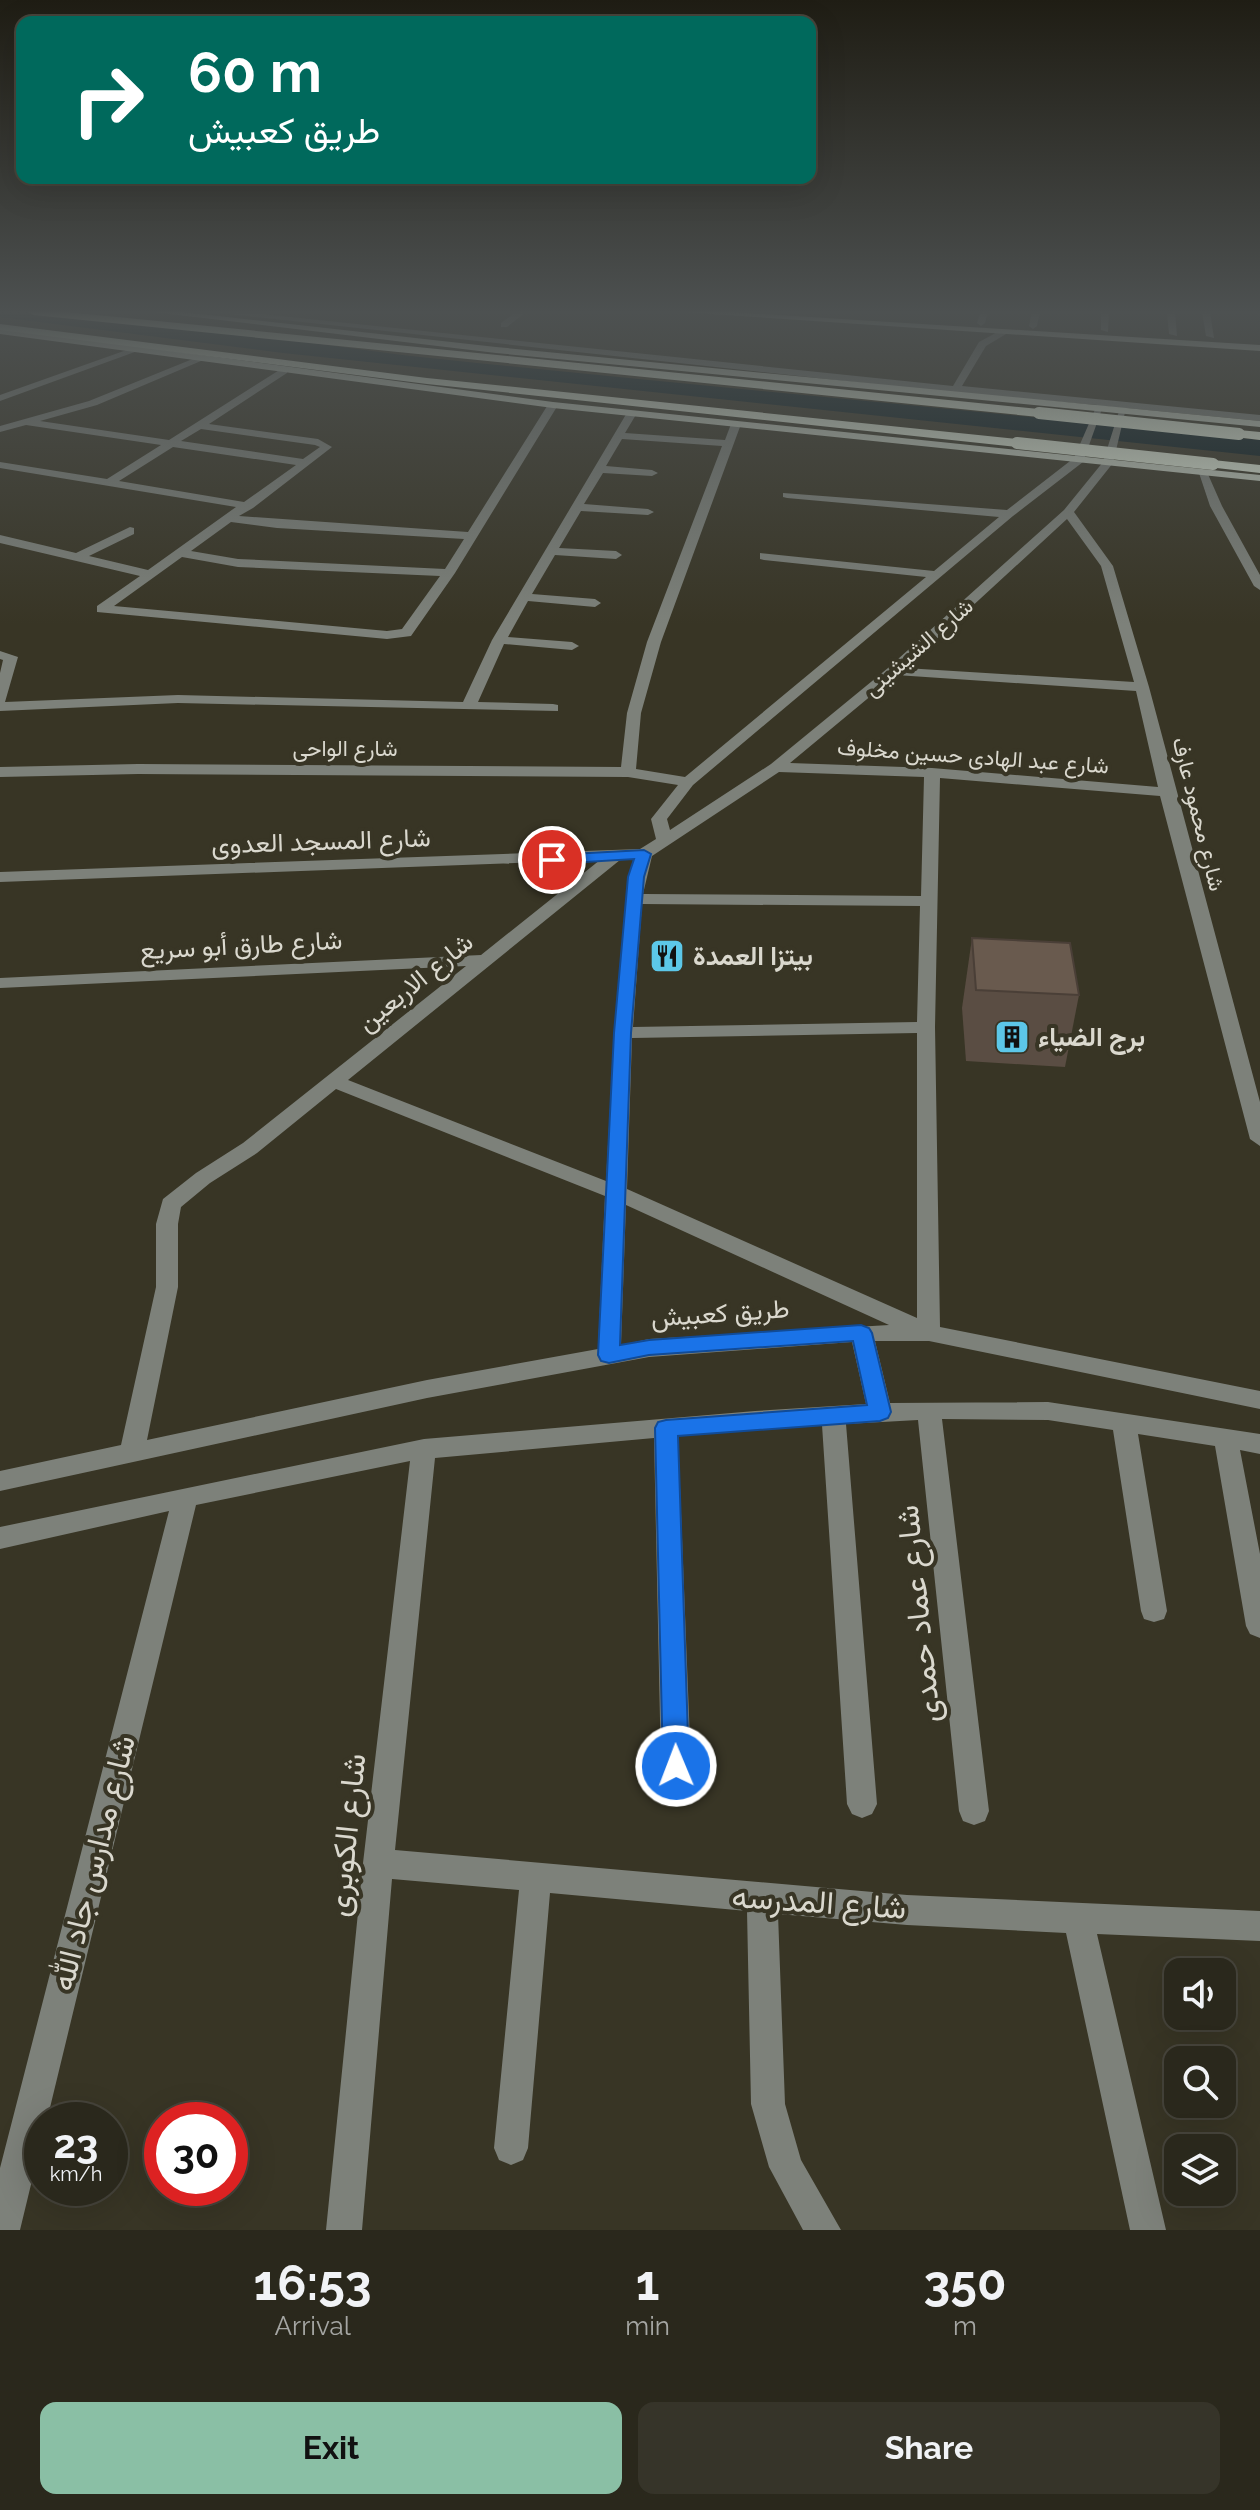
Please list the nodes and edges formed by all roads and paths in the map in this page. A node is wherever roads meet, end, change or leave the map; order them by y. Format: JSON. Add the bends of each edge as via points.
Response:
{"nodes":[{"id":1,"x":48,"y":416,"type":"edge"},
{"id":2,"x":211,"y":416,"type":"edge"},
{"id":3,"x":546,"y":416,"type":"edge"},
{"id":4,"x":630,"y":416,"type":"edge"},
{"id":5,"x":661,"y":416,"type":"edge"},
{"id":6,"x":751,"y":416,"type":"edge"},
{"id":7,"x":1063,"y":416,"type":"edge"},
{"id":8,"x":1096,"y":416,"type":"edge"},
{"id":9,"x":1120,"y":416,"type":"edge"},
{"id":10,"x":1168,"y":416,"type":"edge"},
{"id":11,"x":1239,"y":416,"type":"edge"},
{"id":12,"x":1260,"y":418,"type":"edge"},
{"id":13,"x":27,"y":422,"type":"junction"},
{"id":14,"x":736,"y":424,"type":"junction"},
{"id":15,"x":1260,"y":424,"type":"edge"},
{"id":16,"x":197,"y":425,"type":"junction"},
{"id":17,"x":0,"y":429,"type":"edge"},
{"id":18,"x":618,"y":436,"type":"junction"},
{"id":19,"x":1260,"y":436,"type":"edge"},
{"id":20,"x":728,"y":443,"type":"junction"},
{"id":21,"x":171,"y":445,"type":"junction"},
{"id":22,"x":1080,"y":457,"type":"junction"},
{"id":23,"x":1109,"y":460,"type":"junction"},
{"id":24,"x":307,"y":463,"type":"junction"},
{"id":25,"x":0,"y":465,"type":"edge"},
{"id":26,"x":599,"y":469,"type":"junction"},
{"id":27,"x":1260,"y":469,"type":"edge"},
{"id":28,"x":1064,"y":471,"type":"junction"},
{"id":29,"x":1202,"y":472,"type":"junction"},
{"id":30,"x":652,"y":473,"type":"dead end"},
{"id":31,"x":1098,"y":475,"type":"junction"},
{"id":32,"x":1260,"y":478,"type":"edge"},
{"id":33,"x":109,"y":483,"type":"junction"},
{"id":34,"x":787,"y":495,"type":"dead end"},
{"id":35,"x":249,"y":506,"type":"junction"},
{"id":36,"x":577,"y":507,"type":"junction"},
{"id":37,"x":648,"y":512,"type":"dead end"},
{"id":38,"x":1068,"y":512,"type":"junction"},
{"id":39,"x":1009,"y":514,"type":"junction"},
{"id":40,"x":231,"y":518,"type":"junction"},
{"id":41,"x":130,"y":531,"type":"dead end"},
{"id":42,"x":471,"y":536,"type":"junction"},
{"id":43,"x":0,"y":539,"type":"edge"},
{"id":44,"x":551,"y":551,"type":"junction"},
{"id":45,"x":182,"y":553,"type":"junction"},
{"id":46,"x":616,"y":555,"type":"dead end"},
{"id":47,"x":764,"y":556,"type":"dead end"},
{"id":48,"x":78,"y":557,"type":"junction"},
{"id":49,"x":449,"y":573,"type":"junction"},
{"id":50,"x":153,"y":575,"type":"junction"},
{"id":51,"x":939,"y":575,"type":"junction"},
{"id":52,"x":1260,"y":586,"type":"edge"},
{"id":53,"x":525,"y":597,"type":"junction"},
{"id":54,"x":595,"y":603,"type":"dead end"},
{"id":55,"x":499,"y":640,"type":"junction"},
{"id":56,"x":572,"y":646,"type":"dead end"},
{"id":57,"x":5,"y":655,"type":"edge"},
{"id":58,"x":893,"y":671,"type":"junction"},
{"id":59,"x":1142,"y":687,"type":"junction"},
{"id":60,"x":0,"y":700,"type":"edge"},
{"id":61,"x":469,"y":705,"type":"junction"},
{"id":62,"x":0,"y":707,"type":"edge"},
{"id":63,"x":553,"y":708,"type":"dead end"},
{"id":64,"x":776,"y":767,"type":"junction"},
{"id":65,"x":0,"y":772,"type":"edge"},
{"id":66,"x":628,"y":772,"type":"junction"},
{"id":67,"x":932,"y":773,"type":"junction"},
{"id":68,"x":688,"y":782,"type":"junction"},
{"id":69,"x":1167,"y":792,"type":"junction"},
{"id":70,"x":665,"y":843,"type":"junction"},
{"id":71,"x":644,"y":854,"type":"junction"},
{"id":72,"x":613,"y":858,"type":"junction"},
{"id":73,"x":0,"y":877,"type":"edge"},
{"id":74,"x":634,"y":899,"type":"junction"},
{"id":75,"x":928,"y":901,"type":"junction"},
{"id":76,"x":485,"y":960,"type":"junction"},
{"id":77,"x":0,"y":983,"type":"edge"},
{"id":78,"x":926,"y":1027,"type":"junction"},
{"id":79,"x":623,"y":1033,"type":"junction"},
{"id":80,"x":333,"y":1081,"type":"junction"},
{"id":81,"x":1260,"y":1139,"type":"edge"},
{"id":82,"x":617,"y":1193,"type":"junction"},
{"id":83,"x":861,"y":1333,"type":"junction"},
{"id":84,"x":929,"y":1333,"type":"junction"},
{"id":85,"x":609,"y":1355,"type":"junction"},
{"id":86,"x":1260,"y":1400,"type":"edge"},
{"id":87,"x":929,"y":1410,"type":"junction"},
{"id":88,"x":880,"y":1412,"type":"junction"},
{"id":89,"x":833,"y":1415,"type":"junction"},
{"id":90,"x":1124,"y":1423,"type":"junction"},
{"id":91,"x":666,"y":1428,"type":"junction"},
{"id":92,"x":1226,"y":1439,"type":"junction"},
{"id":93,"x":1260,"y":1444,"type":"edge"},
{"id":94,"x":424,"y":1449,"type":"junction"},
{"id":95,"x":132,"y":1451,"type":"junction"},
{"id":96,"x":0,"y":1481,"type":"edge"},
{"id":97,"x":185,"y":1497,"type":"junction"},
{"id":98,"x":0,"y":1538,"type":"edge"},
{"id":99,"x":1154,"y":1611,"type":"dead end"},
{"id":100,"x":1260,"y":1626,"type":"edge"},
{"id":101,"x":676,"y":1766,"type":"dead end"},
{"id":102,"x":862,"y":1804,"type":"dead end"},
{"id":103,"x":974,"y":1811,"type":"dead end"},
{"id":104,"x":378,"y":1863,"type":"junction"},
{"id":105,"x":536,"y":1878,"type":"junction"},
{"id":106,"x":762,"y":1899,"type":"junction"},
{"id":107,"x":1078,"y":1918,"type":"junction"},
{"id":108,"x":1260,"y":1926,"type":"edge"},
{"id":109,"x":511,"y":2148,"type":"dead end"},
{"id":110,"x":2,"y":2230,"type":"edge"},
{"id":111,"x":344,"y":2230,"type":"edge"},
{"id":112,"x":823,"y":2230,"type":"edge"},
{"id":113,"x":1148,"y":2230,"type":"edge"}],
"edges":[{"from":1,"to":13,"type":"street"},
{"from":2,"to":16,"type":"street"},
{"from":3,"to":42,"type":"street"},
{"from":4,"to":18,"type":"street"},
{"from":5,"to":14,"type":"main road"},
{"from":6,"to":27,"type":"highway","bridge":true},
{"from":7,"to":19,"type":"highway","bridge":true},
{"from":8,"to":22,"type":"street","bridge":true},
{"from":9,"to":23,"type":"street","name":"شارع الشيشينى","bridge":true},
{"from":10,"to":15,"type":"main road"},
{"from":11,"to":12,"type":"street"},
{"from":13,"to":17,"type":"street"},
{"from":13,"to":21,"type":"street"},
{"from":14,"to":20,"type":"street"},
{"from":14,"to":22,"type":"main road"},
{"from":16,"to":21,"type":"street"},
{"from":16,"to":24,"type":"street","via":[[326,444]]},
{"from":18,"to":20,"type":"street"},
{"from":18,"to":26,"type":"street"},
{"from":20,"to":66,"type":"street","via":[[654,642],[634,713]]},
{"from":21,"to":24,"type":"street"},
{"from":21,"to":33,"type":"street"},
{"from":22,"to":23,"type":"main road"},
{"from":22,"to":28,"type":"street","name":"شارع الشيشينى"},
{"from":23,"to":29,"type":"main road"},
{"from":23,"to":31,"type":"street","name":"شارع الشيشينى"},
{"from":24,"to":35,"type":"street"},
{"from":25,"to":33,"type":"street"},
{"from":26,"to":30,"type":"street"},
{"from":26,"to":36,"type":"street"},
{"from":28,"to":31,"type":"street"},
{"from":28,"to":39,"type":"street","name":"شارع الشيشينى"},
{"from":29,"to":32,"type":"main road"},
{"from":29,"to":52,"type":"street"},
{"from":31,"to":38,"type":"street","name":"شارع الشيشينى"},
{"from":33,"to":35,"type":"street"},
{"from":34,"to":39,"type":"street"},
{"from":35,"to":40,"type":"street"},
{"from":36,"to":37,"type":"street"},
{"from":36,"to":44,"type":"street"},
{"from":38,"to":58,"type":"street","name":"شارع الشيشينى"},
{"from":38,"to":59,"type":"street","name":"شارع محمود عارف","via":[[1107,566]]},
{"from":39,"to":51,"type":"street","name":"شارع الشيشينى"},
{"from":40,"to":42,"type":"street"},
{"from":40,"to":45,"type":"street"},
{"from":41,"to":48,"type":"street"},
{"from":42,"to":49,"type":"street"},
{"from":43,"to":48,"type":"street"},
{"from":44,"to":46,"type":"street"},
{"from":44,"to":53,"type":"street"},
{"from":45,"to":49,"type":"street","via":[[238,563]]},
{"from":45,"to":50,"type":"street"},
{"from":47,"to":51,"type":"street"},
{"from":48,"to":50,"type":"street"},
{"from":49,"to":50,"type":"street","via":[[411,631],[387,635],[102,609]]},
{"from":51,"to":68,"type":"street","name":"شارع الشيشينى"},
{"from":53,"to":54,"type":"street"},
{"from":53,"to":55,"type":"street"},
{"from":55,"to":56,"type":"street"},
{"from":55,"to":61,"type":"street"},
{"from":57,"to":60,"type":"street"},
{"from":58,"to":59,"type":"street"},
{"from":58,"to":64,"type":"street","name":"شارع الشيشينى"},
{"from":59,"to":69,"type":"street","name":"شارع محمود عارف"},
{"from":61,"to":62,"type":"street","name":"شارع الواحى","via":[[160,699]]},
{"from":61,"to":63,"type":"street","name":"شارع الواحى"},
{"from":64,"to":67,"type":"street","name":"شارع عبد الهادى حسين مخلوف"},
{"from":64,"to":70,"type":"street","name":"شارع الشيشينى"},
{"from":65,"to":66,"type":"street","name":"شارع الواحى"},
{"from":66,"to":68,"type":"street","name":"شارع الواحى"},
{"from":67,"to":69,"type":"street","name":"شارع عبد الهادى حسين مخلوف"},
{"from":67,"to":75,"type":"street"},
{"from":68,"to":70,"type":"street","name":"شارع الشيشينى","via":[[659,819]]},
{"from":69,"to":81,"type":"street","name":"شارع محمود عارف"},
{"from":70,"to":71,"type":"street","name":"شارع الشيشينى"},
{"from":71,"to":72,"type":"street","name":"شارع المسجد العدوى"},
{"from":71,"to":74,"type":"street"},
{"from":72,"to":73,"type":"street","name":"شارع المسجد العدوى"},
{"from":72,"to":76,"type":"street","name":"شارع الاربعين"},
{"from":74,"to":75,"type":"street"},
{"from":74,"to":79,"type":"street"},
{"from":75,"to":78,"type":"street"},
{"from":76,"to":77,"type":"street","name":"شارع طارق أبو سريع"},
{"from":76,"to":80,"type":"street","name":"شارع الاربعين"},
{"from":78,"to":79,"type":"street"},
{"from":78,"to":84,"type":"street"},
{"from":79,"to":82,"type":"street"},
{"from":80,"to":82,"type":"street"},
{"from":80,"to":95,"type":"street","name":"شارع الاربعين","via":[[171,1204],[167,1287]]},
{"from":82,"to":84,"type":"street"},
{"from":82,"to":85,"type":"street"},
{"from":83,"to":84,"type":"street","name":"طريق كعبيش"},
{"from":83,"to":85,"type":"street","name":"طريق كعبيش"},
{"from":83,"to":88,"type":"street"},
{"from":84,"to":86,"type":"street","name":"طريق كعبيش"},
{"from":85,"to":95,"type":"street","name":"طريق كعبيش"},
{"from":87,"to":88,"type":"street"},
{"from":87,"to":90,"type":"street","via":[[1048,1411]]},
{"from":87,"to":103,"type":"street","name":"شارع عماد حمدى"},
{"from":88,"to":89,"type":"street"},
{"from":89,"to":91,"type":"street"},
{"from":89,"to":102,"type":"street"},
{"from":90,"to":92,"type":"street"},
{"from":90,"to":99,"type":"street"},
{"from":91,"to":94,"type":"street"},
{"from":91,"to":101,"type":"street"},
{"from":92,"to":93,"type":"street"},
{"from":92,"to":100,"type":"street"},
{"from":94,"to":97,"type":"street"},
{"from":94,"to":104,"type":"street","name":"شارع الكوبرى"},
{"from":95,"to":96,"type":"street","name":"طريق كعبيش"},
{"from":97,"to":98,"type":"street"},
{"from":97,"to":110,"type":"street","name":"شارع مدارس جاد الله"},
{"from":104,"to":105,"type":"street","name":"شارع المدرسه"},
{"from":104,"to":111,"type":"street","name":"شارع الكوبرى"},
{"from":105,"to":106,"type":"street","name":"شارع المدرسه"},
{"from":105,"to":109,"type":"street"},
{"from":106,"to":107,"type":"street","name":"شارع المدرسه"},
{"from":106,"to":112,"type":"street","via":[[768,2104],[786,2167]]},
{"from":107,"to":108,"type":"street","name":"شارع المدرسه"},
{"from":107,"to":113,"type":"street"}]}
